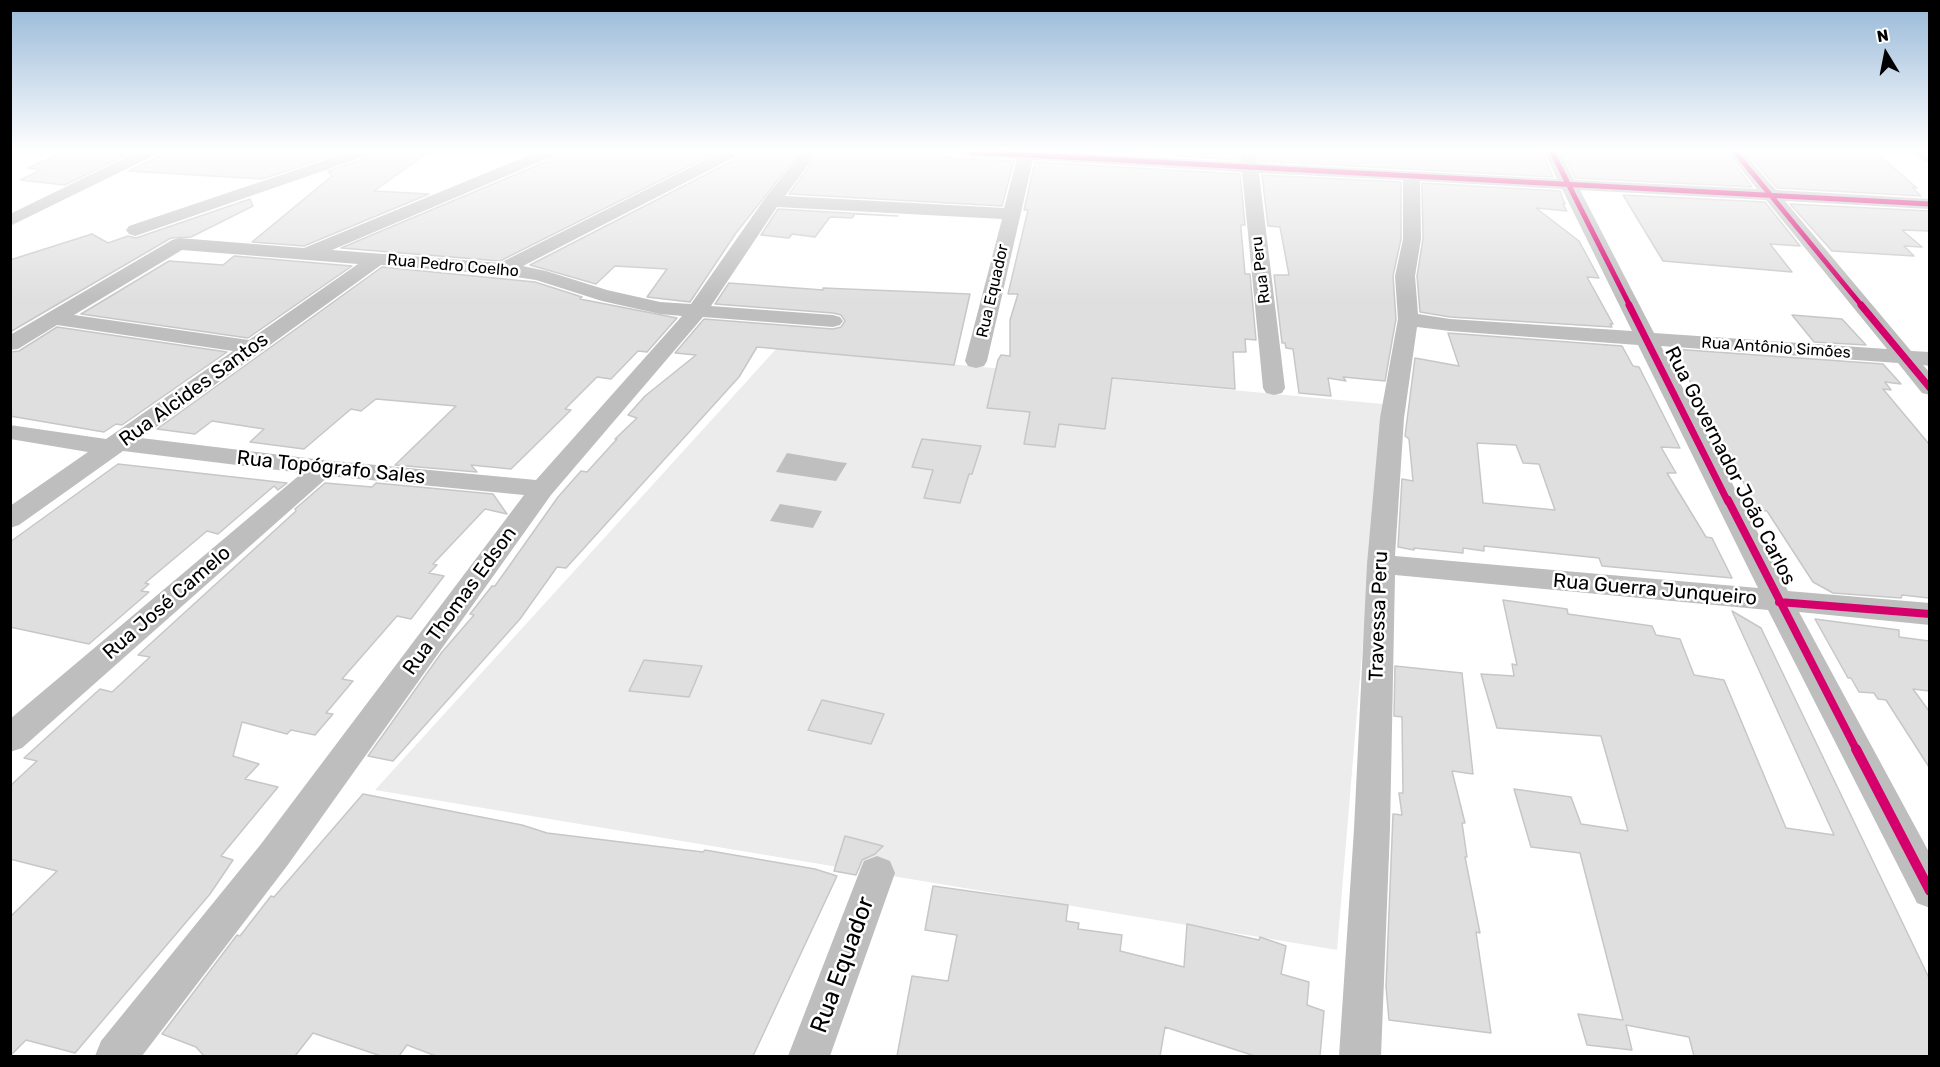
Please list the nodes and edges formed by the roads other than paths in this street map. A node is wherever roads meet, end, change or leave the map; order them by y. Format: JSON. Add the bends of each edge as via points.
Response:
{"nodes":[{"id":1,"x":772,"y":201,"type":"edge"},
{"id":2,"x":49,"y":202,"type":"edge"},
{"id":3,"x":217,"y":202,"type":"edge"},
{"id":4,"x":431,"y":202,"type":"edge"},
{"id":5,"x":635,"y":202,"type":"edge"},
{"id":6,"x":787,"y":202,"type":"edge"},
{"id":7,"x":1014,"y":202,"type":"edge"},
{"id":8,"x":1253,"y":202,"type":"edge"},
{"id":9,"x":1411,"y":202,"type":"edge"},
{"id":10,"x":1578,"y":202,"type":"edge"},
{"id":11,"x":1778,"y":202,"type":"edge"},
{"id":12,"x":1891,"y":202,"type":"edge"},
{"id":13,"x":1929,"y":204,"type":"edge"},
{"id":14,"x":1011,"y":214,"type":"junction"},
{"id":15,"x":10,"y":221,"type":"edge"},
{"id":16,"x":135,"y":230,"type":"dead end"},
{"id":17,"x":306,"y":254,"type":"junction"},
{"id":18,"x":376,"y":260,"type":"junction"},
{"id":19,"x":503,"y":269,"type":"junction"},
{"id":20,"x":697,"y":311,"type":"junction"},
{"id":21,"x":776,"y":317,"type":"junction"},
{"id":22,"x":53,"y":318,"type":"junction"},
{"id":23,"x":1408,"y":320,"type":"junction"},
{"id":24,"x":833,"y":321,"type":"dead end"},
{"id":25,"x":764,"y":338,"type":"dead end"},
{"id":26,"x":1647,"y":338,"type":"junction"},
{"id":27,"x":10,"y":344,"type":"edge"},
{"id":28,"x":254,"y":347,"type":"junction"},
{"id":29,"x":1904,"y":358,"type":"junction"},
{"id":30,"x":1929,"y":359,"type":"edge"},
{"id":31,"x":976,"y":361,"type":"dead end"},
{"id":32,"x":1274,"y":388,"type":"dead end"},
{"id":33,"x":1929,"y":388,"type":"edge"},
{"id":34,"x":10,"y":432,"type":"edge"},
{"id":35,"x":116,"y":446,"type":"junction"},
{"id":36,"x":323,"y":468,"type":"junction"},
{"id":37,"x":542,"y":489,"type":"junction"},
{"id":38,"x":10,"y":519,"type":"edge"},
{"id":39,"x":1381,"y":564,"type":"junction"},
{"id":40,"x":1779,"y":602,"type":"junction"},
{"id":41,"x":1929,"y":614,"type":"edge"},
{"id":42,"x":10,"y":738,"type":"edge"},
{"id":43,"x":877,"y":873,"type":"dead end"},
{"id":44,"x":1929,"y":891,"type":"edge"},
{"id":45,"x":116,"y":1056,"type":"edge"},
{"id":46,"x":809,"y":1056,"type":"edge"},
{"id":47,"x":1360,"y":1056,"type":"edge"}],
"edges":[{"from":1,"to":20,"type":"street","name":"Rua Thomas Edson"},
{"from":2,"to":15,"type":"street"},
{"from":3,"to":16,"type":"street"},
{"from":4,"to":17,"type":"street"},
{"from":5,"to":19,"type":"street"},
{"from":6,"to":14,"type":"street"},
{"from":7,"to":14,"type":"street","name":"Rua Equador"},
{"from":8,"to":32,"type":"street","name":"Rua Peru"},
{"from":9,"to":23,"type":"street","name":"Travessa Peru","via":[[1412,239],[1405,276]]},
{"from":10,"to":26,"type":"street","name":"Rua Governador João Carlos"},
{"from":11,"to":29,"type":"street"},
{"from":12,"to":13,"type":"street"},
{"from":14,"to":31,"type":"street","name":"Rua Equador"},
{"from":17,"to":18,"type":"street","name":"Rua Pedro Coelho"},
{"from":17,"to":22,"type":"street","name":"Rua Pedro Coelho","via":[[176,245]]},
{"from":18,"to":19,"type":"street","name":"Rua Pedro Coelho"},
{"from":18,"to":28,"type":"street","name":"Rua Alcides Santos"},
{"from":19,"to":20,"type":"street","name":"Rua Pedro Coelho","via":[[539,275],[630,302]]},
{"from":20,"to":21,"type":"street","name":"Rua Pedro Coelho"},
{"from":20,"to":37,"type":"street","name":"Rua Thomas Edson"},
{"from":21,"to":24,"type":"street","name":"Rua Pedro Coelho"},
{"from":21,"to":25,"type":"street"},
{"from":22,"to":27,"type":"street"},
{"from":22,"to":28,"type":"street"},
{"from":23,"to":26,"type":"street","name":"Rua Antônio Simões"},
{"from":23,"to":39,"type":"street","name":"Travessa Peru","via":[[1392,418]]},
{"from":26,"to":29,"type":"street","name":"Rua Antônio Simões"},
{"from":26,"to":40,"type":"street","name":"Rua Governador João Carlos"},
{"from":28,"to":35,"type":"street","name":"Rua Alcides Santos"},
{"from":29,"to":30,"type":"street","name":"Rua Antônio Simões"},
{"from":29,"to":33,"type":"street"},
{"from":34,"to":35,"type":"street","name":"Rua Topógrafo Sales"},
{"from":35,"to":36,"type":"street","name":"Rua Topógrafo Sales"},
{"from":35,"to":38,"type":"street","name":"Rua Alcides Santos"},
{"from":36,"to":37,"type":"street","name":"Rua Topógrafo Sales"},
{"from":36,"to":42,"type":"street","name":"Rua José Camelo"},
{"from":37,"to":45,"type":"street","name":"Rua Thomas Edson","via":[[274,855]]},
{"from":39,"to":40,"type":"street","name":"Rua Guerra Junqueiro"},
{"from":39,"to":47,"type":"street","name":"Travessa Peru"},
{"from":40,"to":41,"type":"street","name":"Rua Guerra Junqueiro"},
{"from":40,"to":44,"type":"street","name":"Rua Governador João Carlos"},
{"from":43,"to":46,"type":"street","name":"Rua Equador"}]}
